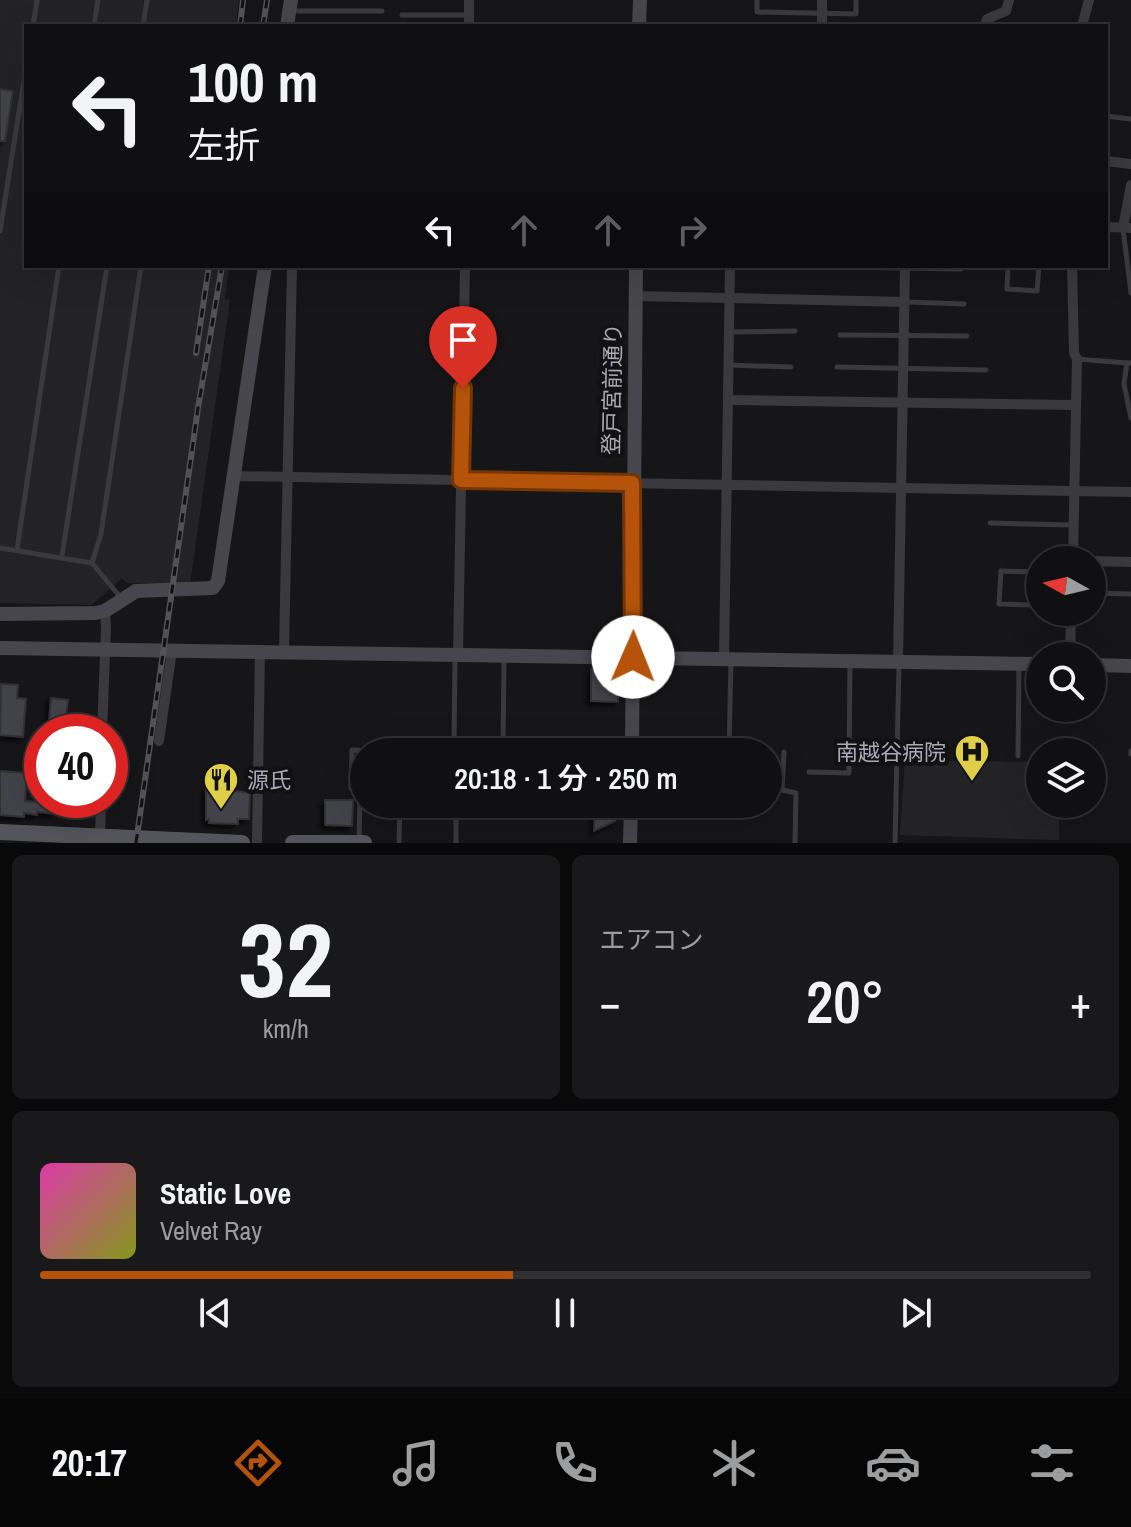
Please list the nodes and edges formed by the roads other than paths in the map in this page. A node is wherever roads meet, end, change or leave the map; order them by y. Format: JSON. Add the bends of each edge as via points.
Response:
{"nodes":[{"id":1,"x":37,"y":0,"type":"edge"},
{"id":2,"x":98,"y":0,"type":"edge"},
{"id":3,"x":147,"y":0,"type":"edge"},
{"id":4,"x":469,"y":0,"type":"edge"},
{"id":5,"x":640,"y":0,"type":"edge"},
{"id":6,"x":757,"y":0,"type":"edge"},
{"id":7,"x":822,"y":0,"type":"edge"},
{"id":8,"x":856,"y":0,"type":"edge"},
{"id":9,"x":1009,"y":0,"type":"edge"},
{"id":10,"x":1089,"y":0,"type":"edge"},
{"id":11,"x":382,"y":11,"type":"dead end"},
{"id":12,"x":289,"y":12,"type":"edge"},
{"id":13,"x":822,"y":13,"type":"junction"},
{"id":14,"x":402,"y":15,"type":"dead end"},
{"id":15,"x":469,"y":20,"type":"edge"},
{"id":16,"x":33,"y":24,"type":"edge"},
{"id":17,"x":94,"y":24,"type":"edge"},
{"id":18,"x":143,"y":24,"type":"edge"},
{"id":19,"x":639,"y":24,"type":"edge"},
{"id":20,"x":822,"y":24,"type":"edge"},
{"id":21,"x":986,"y":24,"type":"edge"},
{"id":22,"x":1083,"y":24,"type":"edge"},
{"id":23,"x":24,"y":79,"type":"edge"},
{"id":24,"x":1108,"y":116,"type":"edge"},
{"id":25,"x":1131,"y":119,"type":"edge"},
{"id":26,"x":1108,"y":161,"type":"edge"},
{"id":27,"x":1131,"y":164,"type":"edge"},
{"id":28,"x":1131,"y":185,"type":"edge"},
{"id":29,"x":3,"y":192,"type":"edge"},
{"id":30,"x":1127,"y":228,"type":"edge"},
{"id":31,"x":0,"y":231,"type":"edge"},
{"id":32,"x":59,"y":268,"type":"edge"},
{"id":33,"x":107,"y":268,"type":"edge"},
{"id":34,"x":141,"y":268,"type":"edge"},
{"id":35,"x":265,"y":268,"type":"edge"},
{"id":36,"x":292,"y":268,"type":"edge"},
{"id":37,"x":465,"y":268,"type":"edge"},
{"id":38,"x":636,"y":268,"type":"edge"},
{"id":39,"x":730,"y":268,"type":"edge"},
{"id":40,"x":905,"y":268,"type":"edge"},
{"id":41,"x":933,"y":268,"type":"edge"},
{"id":42,"x":1008,"y":268,"type":"edge"},
{"id":43,"x":1039,"y":268,"type":"edge"},
{"id":44,"x":1072,"y":268,"type":"edge"},
{"id":45,"x":961,"y":269,"type":"dead end"},
{"id":46,"x":1131,"y":293,"type":"edge"},
{"id":47,"x":635,"y":296,"type":"junction"},
{"id":48,"x":730,"y":298,"type":"junction"},
{"id":49,"x":905,"y":302,"type":"junction"},
{"id":50,"x":964,"y":304,"type":"dead end"},
{"id":51,"x":795,"y":331,"type":"dead end"},
{"id":52,"x":729,"y":332,"type":"junction"},
{"id":53,"x":840,"y":335,"type":"dead end"},
{"id":54,"x":904,"y":335,"type":"junction"},
{"id":55,"x":967,"y":336,"type":"dead end"},
{"id":56,"x":1077,"y":359,"type":"junction"},
{"id":57,"x":1129,"y":363,"type":"edge"},
{"id":58,"x":729,"y":365,"type":"junction"},
{"id":59,"x":791,"y":367,"type":"dead end"},
{"id":60,"x":837,"y":367,"type":"dead end"},
{"id":61,"x":903,"y":369,"type":"junction"},
{"id":62,"x":986,"y":370,"type":"dead end"},
{"id":63,"x":728,"y":400,"type":"junction"},
{"id":64,"x":903,"y":402,"type":"junction"},
{"id":65,"x":1076,"y":405,"type":"junction"},
{"id":66,"x":1131,"y":418,"type":"edge"},
{"id":67,"x":234,"y":476,"type":"junction"},
{"id":68,"x":288,"y":477,"type":"junction"},
{"id":69,"x":461,"y":480,"type":"junction"},
{"id":70,"x":632,"y":483,"type":"junction"},
{"id":71,"x":727,"y":485,"type":"junction"},
{"id":72,"x":901,"y":488,"type":"junction"},
{"id":73,"x":1074,"y":491,"type":"junction"},
{"id":74,"x":1131,"y":492,"type":"edge"},
{"id":75,"x":990,"y":523,"type":"dead end"},
{"id":76,"x":1073,"y":525,"type":"junction"},
{"id":77,"x":1073,"y":546,"type":"edge"},
{"id":78,"x":0,"y":548,"type":"edge"},
{"id":79,"x":17,"y":550,"type":"junction"},
{"id":80,"x":62,"y":556,"type":"junction"},
{"id":81,"x":1106,"y":561,"type":"edge"},
{"id":82,"x":1131,"y":562,"type":"edge"},
{"id":83,"x":92,"y":563,"type":"junction"},
{"id":84,"x":1026,"y":572,"type":"edge"},
{"id":85,"x":1106,"y":593,"type":"edge"},
{"id":86,"x":1131,"y":594,"type":"edge"},
{"id":87,"x":121,"y":599,"type":"junction"},
{"id":88,"x":1026,"y":605,"type":"edge"},
{"id":89,"x":105,"y":611,"type":"junction"},
{"id":90,"x":0,"y":614,"type":"edge"},
{"id":91,"x":0,"y":648,"type":"edge"},
{"id":92,"x":105,"y":650,"type":"junction"},
{"id":93,"x":172,"y":650,"type":"junction"},
{"id":94,"x":260,"y":650,"type":"junction"},
{"id":95,"x":284,"y":650,"type":"junction"},
{"id":96,"x":457,"y":653,"type":"junction"},
{"id":97,"x":504,"y":654,"type":"junction"},
{"id":98,"x":633,"y":657,"type":"junction"},
{"id":99,"x":727,"y":658,"type":"junction"},
{"id":100,"x":850,"y":661,"type":"junction"},
{"id":101,"x":898,"y":661,"type":"junction"},
{"id":102,"x":1019,"y":664,"type":"junction"},
{"id":103,"x":1026,"y":664,"type":"edge"},
{"id":104,"x":1106,"y":665,"type":"edge"},
{"id":105,"x":1131,"y":666,"type":"edge"},
{"id":106,"x":103,"y":714,"type":"edge"},
{"id":107,"x":454,"y":738,"type":"edge"},
{"id":108,"x":503,"y":738,"type":"edge"},
{"id":109,"x":632,"y":738,"type":"edge"},
{"id":110,"x":729,"y":738,"type":"edge"},
{"id":111,"x":159,"y":741,"type":"dead end"},
{"id":112,"x":784,"y":752,"type":"dead end"},
{"id":113,"x":1018,"y":756,"type":"dead end"},
{"id":114,"x":809,"y":772,"type":"dead end"},
{"id":115,"x":100,"y":818,"type":"edge"},
{"id":116,"x":361,"y":818,"type":"edge"},
{"id":117,"x":400,"y":818,"type":"edge"},
{"id":118,"x":456,"y":818,"type":"edge"},
{"id":119,"x":631,"y":818,"type":"edge"},
{"id":120,"x":0,"y":832,"type":"edge"},
{"id":121,"x":100,"y":836,"type":"junction"},
{"id":122,"x":26,"y":838,"type":"edge"},
{"id":123,"x":222,"y":843,"type":"edge"},
{"id":124,"x":242,"y":843,"type":"edge"},
{"id":125,"x":257,"y":843,"type":"edge"},
{"id":126,"x":293,"y":843,"type":"edge"},
{"id":127,"x":362,"y":843,"type":"edge"},
{"id":128,"x":399,"y":843,"type":"edge"},
{"id":129,"x":456,"y":843,"type":"edge"},
{"id":130,"x":630,"y":843,"type":"edge"},
{"id":131,"x":795,"y":843,"type":"edge"},
{"id":132,"x":895,"y":843,"type":"edge"}],
"edges":[{"from":1,"to":16,"type":"lane"},
{"from":2,"to":17,"type":"lane"},
{"from":3,"to":18,"type":"lane"},
{"from":4,"to":15,"type":"street"},
{"from":5,"to":19,"type":"street"},
{"from":6,"to":13,"type":"lane","via":[[757,12]]},
{"from":7,"to":13,"type":"street"},
{"from":8,"to":13,"type":"lane","via":[[856,14]]},
{"from":9,"to":21,"type":"street","via":[[1006,11]]},
{"from":10,"to":22,"type":"street"},
{"from":11,"to":12,"type":"lane"},
{"from":13,"to":20,"type":"street"},
{"from":14,"to":15,"type":"lane"},
{"from":23,"to":29,"type":"lane"},
{"from":24,"to":25,"type":"lane"},
{"from":26,"to":27,"type":"street"},
{"from":28,"to":30,"type":"street"},
{"from":29,"to":31,"type":"lane"},
{"from":30,"to":46,"type":"lane"},
{"from":32,"to":79,"type":"lane"},
{"from":33,"to":80,"type":"lane"},
{"from":34,"to":83,"type":"lane","via":[[101,534]]},
{"from":35,"to":67,"type":"street"},
{"from":36,"to":68,"type":"street"},
{"from":37,"to":69,"type":"street"},
{"from":38,"to":47,"type":"street","name":"登戸宮前通り"},
{"from":39,"to":48,"type":"street"},
{"from":40,"to":49,"type":"street"},
{"from":41,"to":45,"type":"lane"},
{"from":42,"to":43,"type":"lane","via":[[1007,289],[1037,291]]},
{"from":44,"to":56,"type":"street"},
{"from":47,"to":48,"type":"street"},
{"from":47,"to":70,"type":"street","name":"登戸宮前通り"},
{"from":48,"to":49,"type":"street"},
{"from":48,"to":52,"type":"street"},
{"from":49,"to":50,"type":"lane"},
{"from":49,"to":54,"type":"street"},
{"from":51,"to":52,"type":"lane"},
{"from":52,"to":58,"type":"street"},
{"from":53,"to":54,"type":"lane"},
{"from":54,"to":55,"type":"lane"},
{"from":54,"to":61,"type":"street"},
{"from":56,"to":57,"type":"lane"},
{"from":56,"to":65,"type":"street"},
{"from":57,"to":66,"type":"lane","via":[[1124,384]]},
{"from":58,"to":59,"type":"lane"},
{"from":58,"to":63,"type":"street"},
{"from":60,"to":61,"type":"lane"},
{"from":61,"to":62,"type":"lane"},
{"from":61,"to":64,"type":"street"},
{"from":63,"to":64,"type":"street"},
{"from":63,"to":71,"type":"street"},
{"from":64,"to":65,"type":"street"},
{"from":64,"to":72,"type":"street"},
{"from":65,"to":73,"type":"street"},
{"from":67,"to":68,"type":"street"},
{"from":67,"to":87,"type":"street","via":[[213,588],[136,591]]},
{"from":68,"to":69,"type":"street"},
{"from":68,"to":95,"type":"street"},
{"from":69,"to":70,"type":"street"},
{"from":69,"to":96,"type":"street"},
{"from":70,"to":71,"type":"street"},
{"from":70,"to":98,"type":"street","name":"登戸宮前通り"},
{"from":71,"to":72,"type":"street"},
{"from":71,"to":99,"type":"street"},
{"from":72,"to":73,"type":"street"},
{"from":72,"to":101,"type":"street"},
{"from":73,"to":74,"type":"street"},
{"from":73,"to":76,"type":"street"},
{"from":75,"to":76,"type":"lane"},
{"from":76,"to":77,"type":"street"},
{"from":78,"to":79,"type":"lane"},
{"from":79,"to":80,"type":"lane"},
{"from":80,"to":83,"type":"lane"},
{"from":81,"to":82,"type":"street"},
{"from":83,"to":87,"type":"lane"},
{"from":84,"to":88,"type":"lane","via":[[1001,571],[999,604]]},
{"from":85,"to":86,"type":"lane"},
{"from":87,"to":89,"type":"street"},
{"from":89,"to":90,"type":"street"},
{"from":89,"to":92,"type":"street"},
{"from":91,"to":92,"type":"street"},
{"from":92,"to":93,"type":"street"},
{"from":92,"to":106,"type":"street"},
{"from":93,"to":94,"type":"street"},
{"from":93,"to":111,"type":"street"},
{"from":94,"to":95,"type":"street"},
{"from":94,"to":125,"type":"street"},
{"from":95,"to":96,"type":"street"},
{"from":96,"to":97,"type":"street"},
{"from":96,"to":107,"type":"lane"},
{"from":97,"to":98,"type":"street"},
{"from":97,"to":108,"type":"lane"},
{"from":98,"to":99,"type":"street"},
{"from":98,"to":109,"type":"street","name":"登戸宮前通り"},
{"from":99,"to":100,"type":"street"},
{"from":99,"to":110,"type":"lane"},
{"from":100,"to":101,"type":"street"},
{"from":100,"to":114,"type":"lane","via":[[849,773]]},
{"from":101,"to":102,"type":"street"},
{"from":101,"to":132,"type":"lane"},
{"from":102,"to":103,"type":"street"},
{"from":102,"to":113,"type":"lane"},
{"from":104,"to":105,"type":"street"},
{"from":112,"to":131,"type":"lane","via":[[782,790],[796,793]]},
{"from":115,"to":121,"type":"street"},
{"from":116,"to":127,"type":"lane"},
{"from":117,"to":128,"type":"lane"},
{"from":118,"to":129,"type":"lane"},
{"from":119,"to":130,"type":"street"},
{"from":120,"to":122,"type":"main road"},
{"from":121,"to":122,"type":"main road"},
{"from":121,"to":123,"type":"main road"},
{"from":123,"to":124,"type":"main road"},
{"from":126,"to":127,"type":"main road"}]}
